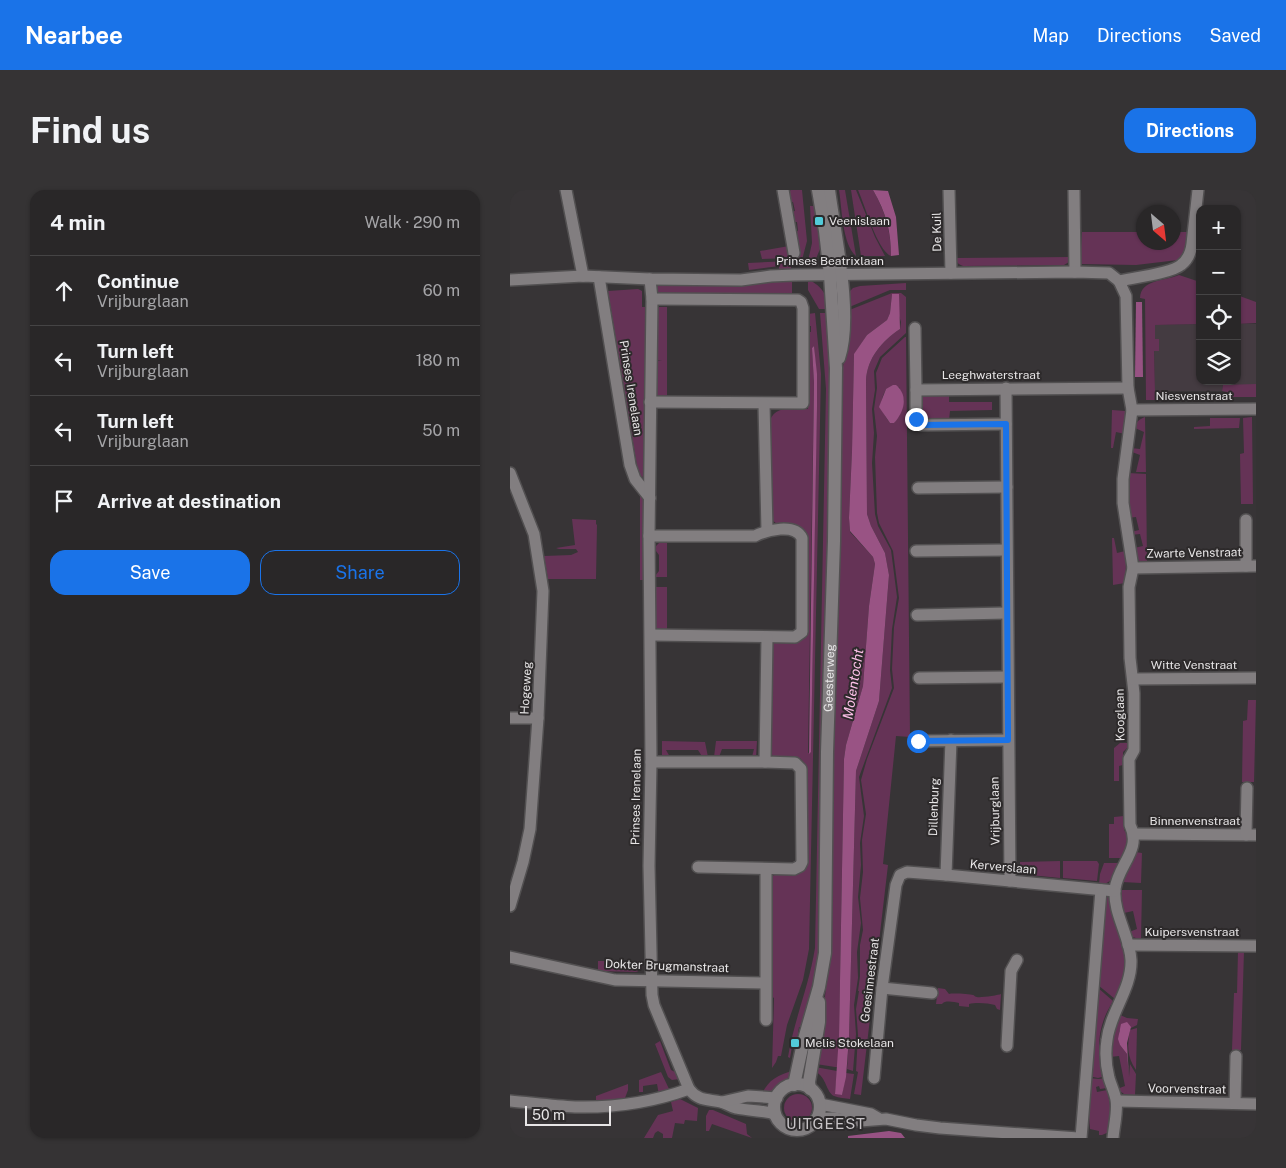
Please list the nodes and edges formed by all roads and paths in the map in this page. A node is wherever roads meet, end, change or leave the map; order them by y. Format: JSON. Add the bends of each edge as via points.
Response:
{"nodes":[{"id":1,"x":566,"y":190,"type":"edge"},
{"id":2,"x":783,"y":190,"type":"edge"},
{"id":3,"x":818,"y":190,"type":"edge"},
{"id":4,"x":829,"y":190,"type":"edge"},
{"id":5,"x":949,"y":190,"type":"edge"},
{"id":6,"x":1074,"y":190,"type":"edge"},
{"id":7,"x":1198,"y":190,"type":"edge"},
{"id":8,"x":794,"y":253,"type":"dead end"},
{"id":9,"x":1076,"y":272,"type":"junction"},
{"id":10,"x":951,"y":273,"type":"junction"},
{"id":11,"x":835,"y":275,"type":"junction"},
{"id":12,"x":583,"y":276,"type":"junction"},
{"id":13,"x":600,"y":276,"type":"junction"},
{"id":14,"x":650,"y":279,"type":"junction"},
{"id":15,"x":510,"y":280,"type":"edge"},
{"id":16,"x":1119,"y":281,"type":"junction"},
{"id":17,"x":652,"y":299,"type":"junction"},
{"id":18,"x":915,"y":328,"type":"dead end"},
{"id":19,"x":1006,"y":388,"type":"junction"},
{"id":20,"x":1128,"y":388,"type":"junction"},
{"id":21,"x":916,"y":390,"type":"junction"},
{"id":22,"x":650,"y":402,"type":"junction"},
{"id":23,"x":764,"y":404,"type":"junction"},
{"id":24,"x":1256,"y":409,"type":"edge"},
{"id":25,"x":1132,"y":410,"type":"junction"},
{"id":26,"x":1006,"y":424,"type":"junction"},
{"id":27,"x":510,"y":473,"type":"edge"},
{"id":28,"x":1006,"y":487,"type":"junction"},
{"id":29,"x":918,"y":488,"type":"dead end"},
{"id":30,"x":650,"y":498,"type":"junction"},
{"id":31,"x":515,"y":500,"type":"edge"},
{"id":32,"x":1246,"y":520,"type":"dead end"},
{"id":33,"x":767,"y":530,"type":"junction"},
{"id":34,"x":649,"y":536,"type":"junction"},
{"id":35,"x":1006,"y":550,"type":"junction"},
{"id":36,"x":916,"y":551,"type":"dead end"},
{"id":37,"x":1251,"y":566,"type":"edge"},
{"id":38,"x":1133,"y":568,"type":"junction"},
{"id":39,"x":1006,"y":613,"type":"junction"},
{"id":40,"x":918,"y":615,"type":"dead end"},
{"id":41,"x":651,"y":635,"type":"junction"},
{"id":42,"x":762,"y":636,"type":"junction"},
{"id":43,"x":1007,"y":677,"type":"junction"},
{"id":44,"x":919,"y":678,"type":"dead end"},
{"id":45,"x":1256,"y":678,"type":"edge"},
{"id":46,"x":1133,"y":679,"type":"junction"},
{"id":47,"x":510,"y":718,"type":"edge"},
{"id":48,"x":538,"y":718,"type":"junction"},
{"id":49,"x":951,"y":740,"type":"junction"},
{"id":50,"x":1008,"y":740,"type":"junction"},
{"id":51,"x":918,"y":741,"type":"dead end"},
{"id":52,"x":650,"y":762,"type":"junction"},
{"id":53,"x":765,"y":762,"type":"junction"},
{"id":54,"x":1247,"y":788,"type":"dead end"},
{"id":55,"x":1134,"y":834,"type":"junction"},
{"id":56,"x":1251,"y":835,"type":"edge"},
{"id":57,"x":698,"y":866,"type":"dead end"},
{"id":58,"x":766,"y":869,"type":"junction"},
{"id":59,"x":946,"y":875,"type":"junction"},
{"id":60,"x":1010,"y":881,"type":"junction"},
{"id":61,"x":896,"y":885,"type":"joint"},
{"id":62,"x":1101,"y":890,"type":"junction"},
{"id":63,"x":1115,"y":891,"type":"junction"},
{"id":64,"x":510,"y":906,"type":"edge"},
{"id":65,"x":1128,"y":945,"type":"junction"},
{"id":66,"x":1256,"y":946,"type":"edge"},
{"id":67,"x":510,"y":957,"type":"edge"},
{"id":68,"x":1017,"y":960,"type":"dead end"},
{"id":69,"x":652,"y":980,"type":"junction"},
{"id":70,"x":765,"y":982,"type":"junction"},
{"id":71,"x":819,"y":987,"type":"junction"},
{"id":72,"x":882,"y":988,"type":"junction"},
{"id":73,"x":932,"y":993,"type":"dead end"},
{"id":74,"x":766,"y":1020,"type":"dead end"},
{"id":75,"x":1007,"y":1046,"type":"dead end"},
{"id":76,"x":1236,"y":1056,"type":"dead end"},
{"id":77,"x":874,"y":1078,"type":"dead end"},
{"id":78,"x":794,"y":1085,"type":"junction"},
{"id":79,"x":689,"y":1089,"type":"junction"},
{"id":80,"x":810,"y":1089,"type":"junction"},
{"id":81,"x":777,"y":1098,"type":"junction"},
{"id":82,"x":510,"y":1101,"type":"edge"},
{"id":83,"x":1117,"y":1101,"type":"junction"},
{"id":84,"x":722,"y":1102,"type":"junction"},
{"id":85,"x":1236,"y":1103,"type":"junction"},
{"id":86,"x":820,"y":1104,"type":"junction"},
{"id":87,"x":1256,"y":1104,"type":"edge"},
{"id":88,"x":775,"y":1114,"type":"junction"},
{"id":89,"x":880,"y":1118,"type":"junction"},
{"id":90,"x":816,"y":1119,"type":"junction"},
{"id":91,"x":789,"y":1133,"type":"edge"},
{"id":92,"x":804,"y":1133,"type":"edge"},
{"id":93,"x":1079,"y":1138,"type":"edge"},
{"id":94,"x":1113,"y":1138,"type":"edge"}],
"edges":[{"from":1,"to":12,"type":"street"},
{"from":2,"to":8,"type":"street"},
{"from":3,"to":11,"type":"main road","name":"Geesterweg"},
{"from":4,"to":11,"type":"main road","name":"Geesterweg"},
{"from":5,"to":10,"type":"street","name":"De Kuil"},
{"from":6,"to":9,"type":"street"},
{"from":7,"to":16,"type":"street","via":[[1191,252],[1187,258],[1176,268]]},
{"from":9,"to":10,"type":"street","name":"Prinses Beatrixlaan"},
{"from":9,"to":16,"type":"street","name":"Prinses Beatrixlaan","via":[[1109,273]]},
{"from":10,"to":11,"type":"street","name":"Prinses Beatrixlaan"},
{"from":11,"to":14,"type":"street","name":"Prinses Beatrixlaan","via":[[741,280]]},
{"from":11,"to":71,"type":"main road","name":"Geesterweg","via":[[834,541],[825,953]]},
{"from":12,"to":13,"type":"street","name":"Prinses Beatrixlaan"},
{"from":12,"to":15,"type":"street","name":"Prinses Beatrixlaan"},
{"from":13,"to":14,"type":"street","name":"Prinses Beatrixlaan"},
{"from":13,"to":30,"type":"street","name":"Prinses Irenelaan","via":[[630,466],[635,479]]},
{"from":14,"to":17,"type":"street","name":"Prinses Irenelaan"},
{"from":16,"to":20,"type":"street","name":"Kooglaan","via":[[1126,296]]},
{"from":17,"to":22,"type":"street","name":"Prinses Irenelaan"},
{"from":17,"to":23,"type":"street","via":[[794,299],[801,302],[803,403]]},
{"from":18,"to":21,"type":"street"},
{"from":19,"to":20,"type":"street","name":"Leeghwaterstraat"},
{"from":19,"to":21,"type":"street","name":"Leeghwaterstraat"},
{"from":19,"to":26,"type":"street","name":"Vrijburglaan"},
{"from":20,"to":25,"type":"street","name":"Kooglaan"},
{"from":21,"to":26,"type":"street","via":[[916,419],[921,425]]},
{"from":22,"to":23,"type":"street"},
{"from":22,"to":30,"type":"street","name":"Prinses Irenelaan"},
{"from":23,"to":33,"type":"street"},
{"from":24,"to":25,"type":"street","name":"Niesvenstraat"},
{"from":25,"to":38,"type":"street","name":"Kooglaan","via":[[1123,502]]},
{"from":26,"to":28,"type":"street","name":"Vrijburglaan"},
{"from":27,"to":31,"type":"street","name":"Hogeweg"},
{"from":28,"to":29,"type":"street"},
{"from":28,"to":35,"type":"street","name":"Vrijburglaan"},
{"from":30,"to":34,"type":"street","name":"Prinses Irenelaan"},
{"from":31,"to":48,"type":"street","name":"Hogeweg","via":[[534,534],[543,591]]},
{"from":32,"to":37,"type":"street"},
{"from":33,"to":34,"type":"street","via":[[755,536]]},
{"from":33,"to":42,"type":"street","via":[[794,530],[802,538],[802,632],[795,637]]},
{"from":34,"to":41,"type":"street","name":"Prinses Irenelaan"},
{"from":35,"to":36,"type":"street"},
{"from":35,"to":39,"type":"street","name":"Vrijburglaan"},
{"from":37,"to":38,"type":"street","name":"Zwarte Venstraat"},
{"from":38,"to":46,"type":"street","name":"Kooglaan","via":[[1129,587]]},
{"from":39,"to":40,"type":"street"},
{"from":39,"to":43,"type":"street","name":"Vrijburglaan"},
{"from":41,"to":42,"type":"street"},
{"from":41,"to":52,"type":"street","name":"Prinses Irenelaan"},
{"from":42,"to":53,"type":"street"},
{"from":43,"to":44,"type":"street"},
{"from":43,"to":50,"type":"street","name":"Vrijburglaan"},
{"from":45,"to":46,"type":"street","name":"Witte Venstraat"},
{"from":46,"to":55,"type":"street","name":"Kooglaan","via":[[1134,750],[1129,759],[1129,785],[1130,825]]},
{"from":47,"to":48,"type":"street"},
{"from":48,"to":64,"type":"street","name":"Hogeweg","via":[[530,829]]},
{"from":49,"to":50,"type":"street"},
{"from":49,"to":51,"type":"street"},
{"from":49,"to":59,"type":"street","name":"Dillenburg"},
{"from":50,"to":60,"type":"street","name":"Vrijburglaan"},
{"from":52,"to":53,"type":"street"},
{"from":52,"to":69,"type":"street","name":"Prinses Irenelaan","via":[[648,866]]},
{"from":53,"to":58,"type":"street","via":[[795,763],[801,769],[802,862],[794,869]]},
{"from":54,"to":56,"type":"street"},
{"from":55,"to":56,"type":"street","name":"Binnenvenstraat"},
{"from":55,"to":63,"type":"street","name":"Kooglaan","via":[[1134,843],[1119,873]]},
{"from":57,"to":58,"type":"street"},
{"from":58,"to":70,"type":"street"},
{"from":59,"to":60,"type":"street","name":"Kerverslaan"},
{"from":59,"to":61,"type":"street","name":"Kerverslaan","via":[[906,872],[898,878]]},
{"from":60,"to":62,"type":"street","name":"Kerverslaan"},
{"from":61,"to":72,"type":"street","name":"Goesinnestraat"},
{"from":62,"to":63,"type":"street","name":"Kerverslaan"},
{"from":62,"to":93,"type":"street"},
{"from":63,"to":65,"type":"street","name":"Kooglaan"},
{"from":65,"to":66,"type":"street","name":"Kuipersvenstraat"},
{"from":65,"to":83,"type":"street","name":"Kooglaan","via":[[1130,976],[1112,1017],[1107,1039],[1109,1076]]},
{"from":67,"to":69,"type":"street","name":"Dokter Brugmanstraat","via":[[603,979]]},
{"from":68,"to":75,"type":"street","via":[[1011,971]]},
{"from":69,"to":70,"type":"street","name":"Dokter Brugmanstraat"},
{"from":69,"to":79,"type":"street","name":"Prinses Irenelaan","via":[[654,1005]]},
{"from":70,"to":74,"type":"street"},
{"from":71,"to":78,"type":"main road","name":"Geesterweg"},
{"from":71,"to":80,"type":"main road","name":"Geesterweg","via":[[819,1022]]},
{"from":72,"to":73,"type":"street"},
{"from":72,"to":77,"type":"street","name":"Goesinnestraat"},
{"from":76,"to":85,"type":"street"},
{"from":78,"to":80,"type":"main road"},
{"from":78,"to":81,"type":"main road"},
{"from":79,"to":82,"type":"street","via":[[653,1101],[609,1105],[576,1107]]},
{"from":79,"to":84,"type":"street","via":[[702,1100]]},
{"from":80,"to":86,"type":"main road"},
{"from":81,"to":84,"type":"street","via":[[748,1096]]},
{"from":81,"to":88,"type":"main road"},
{"from":83,"to":85,"type":"street","name":"Voorvenstraat"},
{"from":83,"to":94,"type":"street","name":"Kooglaan"},
{"from":84,"to":88,"type":"street","via":[[735,1108]]},
{"from":85,"to":87,"type":"street","name":"Voorvenstraat"},
{"from":86,"to":89,"type":"street"},
{"from":86,"to":90,"type":"main road"},
{"from":88,"to":91,"type":"main road"},
{"from":89,"to":90,"type":"street","via":[[860,1121]]},
{"from":89,"to":93,"type":"street","via":[[940,1128]]},
{"from":90,"to":92,"type":"main road"},
{"from":91,"to":92,"type":"main road","via":[[796,1130]]}]}
